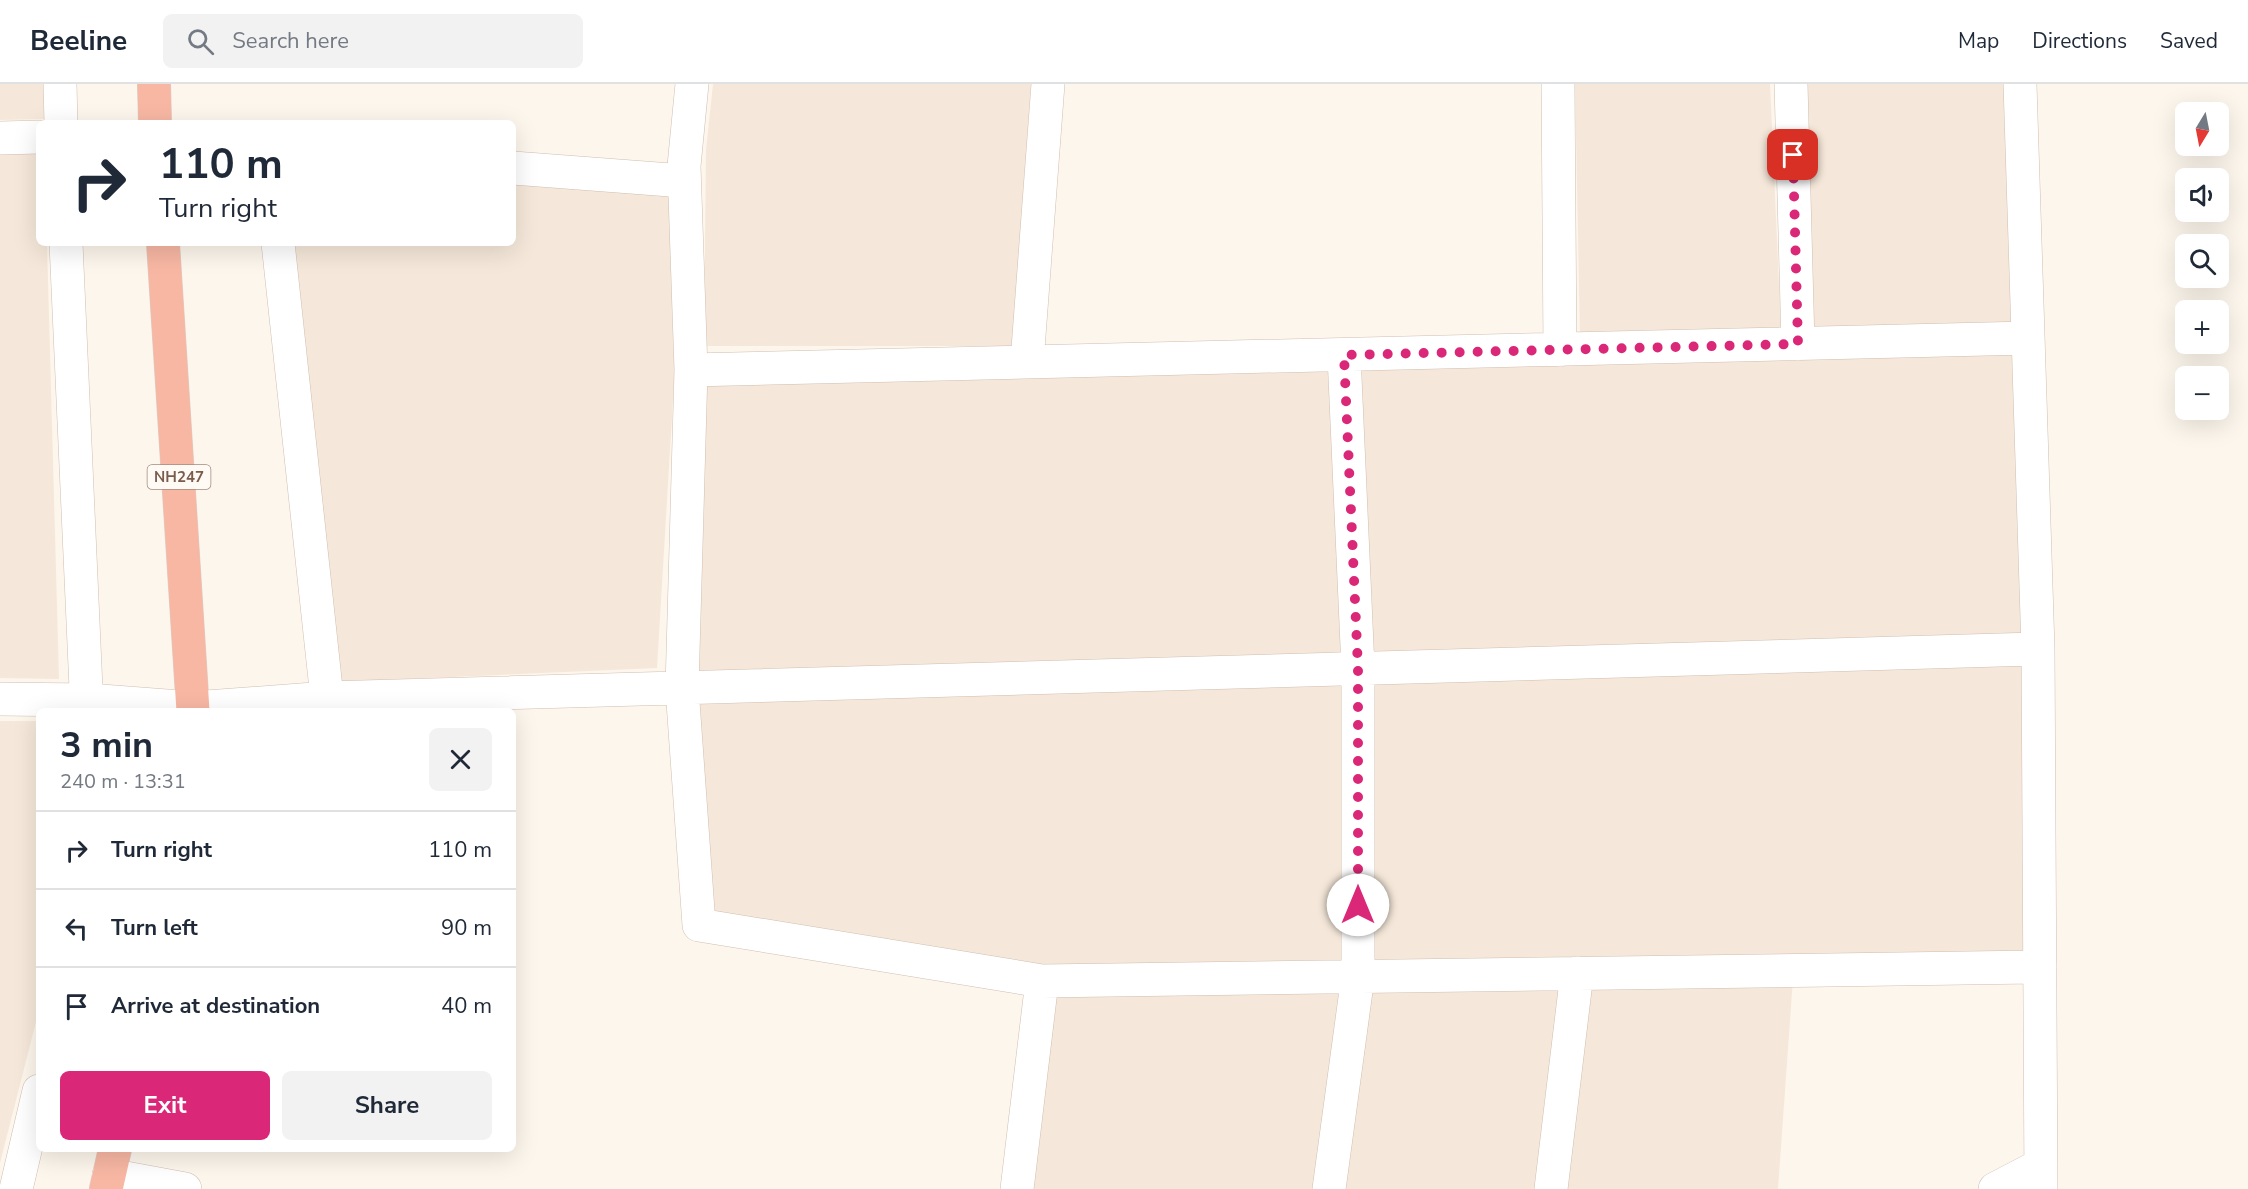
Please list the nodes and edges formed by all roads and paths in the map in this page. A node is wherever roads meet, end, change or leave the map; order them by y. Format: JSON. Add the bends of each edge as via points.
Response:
{"nodes":[{"id":1,"x":60,"y":84,"type":"edge"},
{"id":2,"x":153,"y":84,"type":"edge"},
{"id":3,"x":692,"y":84,"type":"edge"},
{"id":4,"x":1048,"y":84,"type":"edge"},
{"id":5,"x":1558,"y":84,"type":"edge"},
{"id":6,"x":1791,"y":84,"type":"edge"},
{"id":7,"x":2020,"y":84,"type":"edge"},
{"id":8,"x":61,"y":120,"type":"edge"},
{"id":9,"x":155,"y":120,"type":"edge"},
{"id":10,"x":36,"y":137,"type":"edge"},
{"id":11,"x":0,"y":138,"type":"edge"},
{"id":12,"x":516,"y":168,"type":"edge"},
{"id":13,"x":684,"y":181,"type":"junction"},
{"id":14,"x":66,"y":246,"type":"edge"},
{"id":15,"x":163,"y":246,"type":"edge"},
{"id":16,"x":278,"y":246,"type":"edge"},
{"id":17,"x":2028,"y":338,"type":"junction"},
{"id":18,"x":1798,"y":344,"type":"junction"},
{"id":19,"x":1560,"y":350,"type":"junction"},
{"id":20,"x":1344,"y":355,"type":"junction"},
{"id":21,"x":1027,"y":362,"type":"junction"},
{"id":22,"x":691,"y":370,"type":"junction"},
{"id":23,"x":2038,"y":649,"type":"junction"},
{"id":24,"x":1358,"y":668,"type":"junction"},
{"id":25,"x":682,"y":688,"type":"junction"},
{"id":26,"x":327,"y":698,"type":"junction"},
{"id":27,"x":0,"y":699,"type":"edge"},
{"id":28,"x":87,"y":705,"type":"edge"},
{"id":29,"x":151,"y":708,"type":"edge"},
{"id":30,"x":193,"y":708,"type":"edge"},
{"id":31,"x":215,"y":708,"type":"edge"},
{"id":32,"x":2040,"y":967,"type":"junction"},
{"id":33,"x":1577,"y":973,"type":"junction"},
{"id":34,"x":1358,"y":976,"type":"junction"},
{"id":35,"x":1042,"y":981,"type":"junction"},
{"id":36,"x":36,"y":1104,"type":"edge"},
{"id":37,"x":110,"y":1171,"type":"edge"},
{"id":38,"x":2041,"y":1177,"type":"edge"},
{"id":39,"x":16,"y":1189,"type":"edge"},
{"id":40,"x":184,"y":1189,"type":"edge"},
{"id":41,"x":1017,"y":1189,"type":"edge"},
{"id":42,"x":1329,"y":1189,"type":"edge"},
{"id":43,"x":1551,"y":1189,"type":"edge"},
{"id":44,"x":1995,"y":1189,"type":"edge"}],
"edges":[{"from":1,"to":8,"type":"street"},
{"from":2,"to":9,"type":"highway"},
{"from":3,"to":13,"type":"street"},
{"from":4,"to":21,"type":"street"},
{"from":5,"to":19,"type":"street"},
{"from":6,"to":18,"type":"street"},
{"from":7,"to":17,"type":"street"},
{"from":10,"to":11,"type":"street"},
{"from":12,"to":13,"type":"street"},
{"from":13,"to":22,"type":"street"},
{"from":14,"to":28,"type":"street"},
{"from":15,"to":30,"type":"highway","number":"NH247"},
{"from":16,"to":26,"type":"street"},
{"from":17,"to":18,"type":"street"},
{"from":17,"to":23,"type":"street"},
{"from":18,"to":19,"type":"street"},
{"from":19,"to":20,"type":"street"},
{"from":20,"to":21,"type":"street"},
{"from":20,"to":24,"type":"street"},
{"from":21,"to":22,"type":"street"},
{"from":22,"to":25,"type":"street"},
{"from":23,"to":24,"type":"street"},
{"from":23,"to":32,"type":"street"},
{"from":24,"to":25,"type":"street"},
{"from":24,"to":34,"type":"street"},
{"from":25,"to":26,"type":"street"},
{"from":25,"to":35,"type":"street","via":[[699,925]]},
{"from":26,"to":31,"type":"street"},
{"from":27,"to":28,"type":"street"},
{"from":28,"to":29,"type":"street"},
{"from":32,"to":33,"type":"street"},
{"from":32,"to":38,"type":"street"},
{"from":33,"to":34,"type":"street"},
{"from":33,"to":43,"type":"street"},
{"from":34,"to":35,"type":"street"},
{"from":34,"to":42,"type":"street"},
{"from":35,"to":41,"type":"street"},
{"from":36,"to":39,"type":"street"},
{"from":37,"to":40,"type":"street"},
{"from":38,"to":44,"type":"street"}]}
